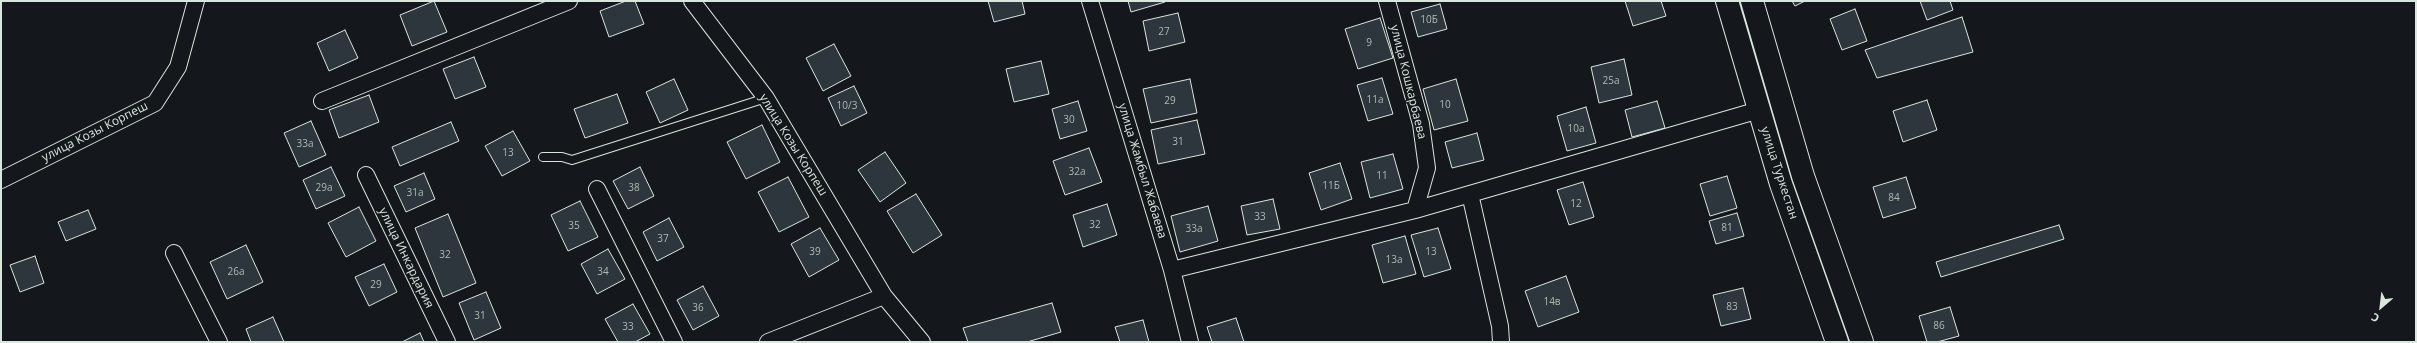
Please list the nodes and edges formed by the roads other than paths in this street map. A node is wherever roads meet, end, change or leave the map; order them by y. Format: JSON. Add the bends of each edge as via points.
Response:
{"nodes":[{"id":1,"x":196,"y":1,"type":"edge"},
{"id":2,"x":568,"y":1,"type":"edge"},
{"id":3,"x":692,"y":1,"type":"edge"},
{"id":4,"x":1090,"y":1,"type":"edge"},
{"id":5,"x":1387,"y":1,"type":"edge"},
{"id":6,"x":1727,"y":1,"type":"edge"},
{"id":7,"x":1752,"y":1,"type":"edge"},
{"id":8,"x":766,"y":98,"type":"junction"},
{"id":9,"x":322,"y":101,"type":"dead end"},
{"id":10,"x":1759,"y":110,"type":"junction"},
{"id":11,"x":543,"y":157,"type":"dead end"},
{"id":12,"x":366,"y":175,"type":"dead end"},
{"id":13,"x":1804,"y":176,"type":"junction"},
{"id":14,"x":1,"y":180,"type":"edge"},
{"id":15,"x":1781,"y":184,"type":"junction"},
{"id":16,"x":597,"y":189,"type":"dead end"},
{"id":17,"x":1470,"y":194,"type":"junction"},
{"id":18,"x":1415,"y":210,"type":"junction"},
{"id":19,"x":174,"y":253,"type":"dead end"},
{"id":20,"x":1172,"y":270,"type":"junction"},
{"id":21,"x":884,"y":296,"type":"junction"},
{"id":22,"x":219,"y":342,"type":"edge"},
{"id":23,"x":447,"y":342,"type":"edge"},
{"id":24,"x":674,"y":342,"type":"edge"},
{"id":25,"x":768,"y":342,"type":"edge"},
{"id":26,"x":922,"y":342,"type":"edge"},
{"id":27,"x":1190,"y":342,"type":"edge"},
{"id":28,"x":1501,"y":342,"type":"edge"},
{"id":29,"x":1837,"y":342,"type":"edge"},
{"id":30,"x":1862,"y":342,"type":"edge"}],
"edges":[{"from":1,"to":14,"type":"street","name":"улица Козы Корпеш","via":[[178,67],[155,103]]},
{"from":2,"to":9,"type":"street"},
{"from":3,"to":8,"type":"street","name":"улица Козы Корпеш"},
{"from":4,"to":20,"type":"street","name":"улица Жамбыл Жабаева"},
{"from":5,"to":18,"type":"street","name":"улица Кошкарбаева","via":[[1421,124],[1427,168]]},
{"from":6,"to":10,"type":"highway","name":"улица Туркестан"},
{"from":7,"to":13,"type":"highway","name":"улица Туркестан"},
{"from":8,"to":11,"type":"lane","via":[[572,160]]},
{"from":8,"to":21,"type":"street","name":"улица Козы Корпеш"},
{"from":10,"to":15,"type":"highway","name":"улица Туркестан"},
{"from":10,"to":17,"type":"street"},
{"from":12,"to":23,"type":"street","name":"улица Инкардария"},
{"from":13,"to":15,"type":"highway"},
{"from":13,"to":30,"type":"highway","name":"улица Туркестан"},
{"from":15,"to":29,"type":"highway","name":"улица Туркестан"},
{"from":16,"to":24,"type":"street"},
{"from":17,"to":18,"type":"street"},
{"from":17,"to":28,"type":"street","via":[[1500,326]]},
{"from":18,"to":20,"type":"street"},
{"from":19,"to":22,"type":"street"},
{"from":20,"to":27,"type":"street","name":"улица Жамбыл Жабаева"},
{"from":21,"to":25,"type":"street"},
{"from":21,"to":26,"type":"street","name":"улица Козы Корпеш"}]}
